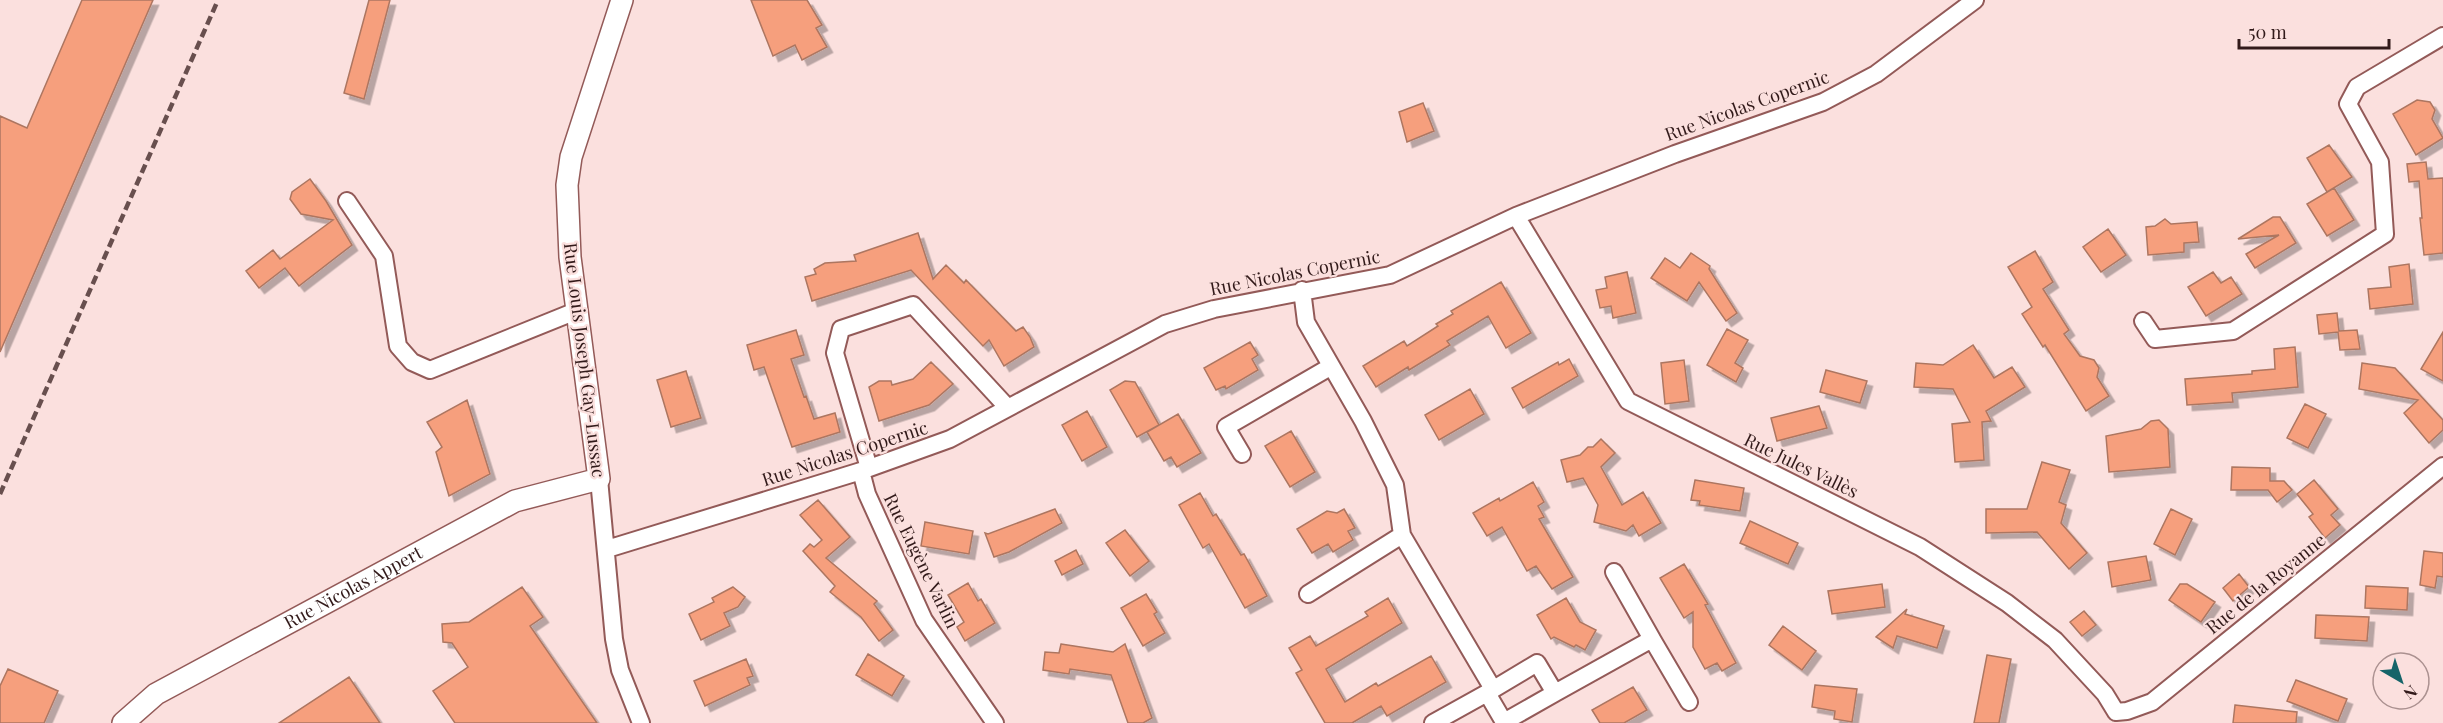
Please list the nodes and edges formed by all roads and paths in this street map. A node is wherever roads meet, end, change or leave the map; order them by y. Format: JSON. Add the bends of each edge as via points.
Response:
{"nodes":[{"id":1,"x":622,"y":0,"type":"edge"},
{"id":2,"x":1975,"y":0,"type":"edge"},
{"id":3,"x":2443,"y":36,"type":"edge"},
{"id":4,"x":347,"y":201,"type":"dead end"},
{"id":5,"x":1516,"y":216,"type":"junction"},
{"id":6,"x":1302,"y":290,"type":"junction"},
{"id":7,"x":576,"y":311,"type":"junction"},
{"id":8,"x":2143,"y":321,"type":"dead end"},
{"id":9,"x":1330,"y":367,"type":"junction"},
{"id":10,"x":1008,"y":408,"type":"junction"},
{"id":11,"x":1242,"y":454,"type":"dead end"},
{"id":12,"x":2443,"y":466,"type":"edge"},
{"id":13,"x":865,"y":470,"type":"junction"},
{"id":14,"x":599,"y":479,"type":"junction"},
{"id":15,"x":1402,"y":535,"type":"junction"},
{"id":16,"x":607,"y":549,"type":"junction"},
{"id":17,"x":1614,"y":572,"type":"dead end"},
{"id":18,"x":1308,"y":594,"type":"dead end"},
{"id":19,"x":1653,"y":639,"type":"junction"},
{"id":20,"x":1490,"y":691,"type":"junction"},
{"id":21,"x":1555,"y":693,"type":"junction"},
{"id":22,"x":1689,"y":702,"type":"dead end"},
{"id":23,"x":2115,"y":717,"type":"edge"},
{"id":24,"x":123,"y":723,"type":"edge"},
{"id":25,"x":641,"y":723,"type":"edge"},
{"id":26,"x":995,"y":723,"type":"edge"},
{"id":27,"x":1433,"y":723,"type":"edge"}],
"edges":[{"from":1,"to":7,"type":"street","name":"Rue Louis Joseph Gay-Lussac","via":[[571,157],[567,185]]},
{"from":2,"to":5,"type":"street","name":"Rue Nicolas Copernic","via":[[1876,74],[1823,102]]},
{"from":3,"to":8,"type":"street","via":[[2357,87],[2348,104],[2380,162],[2385,234],[2233,331],[2155,339]]},
{"from":4,"to":7,"type":"street","via":[[384,256],[398,346],[412,362],[430,370]]},
{"from":5,"to":6,"type":"street","name":"Rue Nicolas Copernic","via":[[1390,275]]},
{"from":5,"to":23,"type":"street","name":"Rue Jules Vallès","via":[[1628,401],[1920,546],[2055,640],[2105,694]]},
{"from":6,"to":9,"type":"street","via":[[1306,322]]},
{"from":6,"to":10,"type":"street","name":"Rue Nicolas Copernic","via":[[1165,324]]},
{"from":7,"to":14,"type":"street","name":"Rue Louis Joseph Gay-Lussac"},
{"from":9,"to":11,"type":"street","via":[[1226,427]]},
{"from":9,"to":15,"type":"street","via":[[1395,485]]},
{"from":10,"to":13,"type":"street","name":"Rue Nicolas Copernic","via":[[950,439]]},
{"from":10,"to":13,"type":"street","name":"Rue Eugène Varlin","via":[[913,305],[841,329],[835,353]]},
{"from":12,"to":23,"type":"street","name":"Rue de la Royanne","via":[[2152,702]]},
{"from":13,"to":16,"type":"street","name":"Rue Nicolas Copernic"},
{"from":13,"to":26,"type":"street","name":"Rue Eugène Varlin","via":[[867,494],[924,620]]},
{"from":14,"to":16,"type":"street","name":"Rue Louis Joseph Gay-Lussac"},
{"from":14,"to":24,"type":"street","name":"Rue Nicolas Appert","via":[[515,501],[156,694]]},
{"from":15,"to":18,"type":"street"},
{"from":15,"to":20,"type":"street"},
{"from":16,"to":25,"type":"street","name":"Rue Louis Joseph Gay-Lussac","via":[[620,670]]},
{"from":17,"to":19,"type":"street"},
{"from":19,"to":21,"type":"street"},
{"from":19,"to":22,"type":"street"},
{"from":20,"to":21,"type":"street","via":[[1537,663]]},
{"from":20,"to":21,"type":"street","via":[[1504,722]]},
{"from":20,"to":27,"type":"street"}]}
